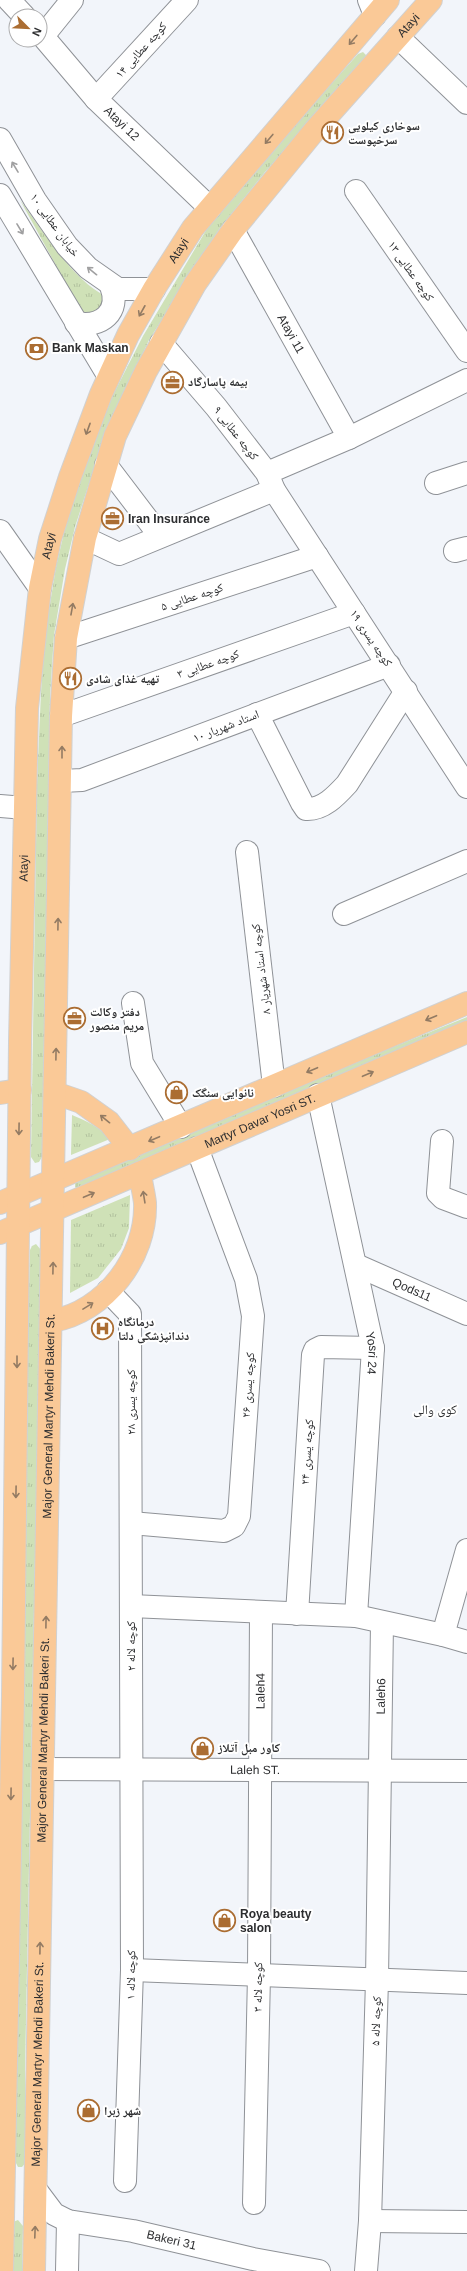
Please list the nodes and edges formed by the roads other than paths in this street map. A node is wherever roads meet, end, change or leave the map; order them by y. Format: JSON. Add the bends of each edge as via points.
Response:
{"nodes":[{"id":1,"x":9,"y":0,"type":"edge"},
{"id":2,"x":72,"y":0,"type":"edge"},
{"id":3,"x":187,"y":0,"type":"edge"},
{"id":4,"x":431,"y":0,"type":"edge"},
{"id":5,"x":377,"y":5,"type":"edge"},
{"id":6,"x":16,"y":8,"type":"edge"},
{"id":7,"x":48,"y":27,"type":"edge"},
{"id":8,"x":398,"y":37,"type":"junction"},
{"id":9,"x":48,"y":43,"type":"edge"},
{"id":10,"x":96,"y":99,"type":"junction"},
{"id":11,"x":466,"y":100,"type":"edge"},
{"id":12,"x":0,"y":139,"type":"edge"},
{"id":13,"x":356,"y":192,"type":"dead end"},
{"id":14,"x":0,"y":195,"type":"edge"},
{"id":15,"x":210,"y":208,"type":"junction"},
{"id":16,"x":233,"y":230,"type":"junction"},
{"id":17,"x":111,"y":286,"type":"junction"},
{"id":18,"x":154,"y":289,"type":"junction"},
{"id":19,"x":76,"y":323,"type":"junction"},
{"id":20,"x":160,"y":343,"type":"junction"},
{"id":21,"x":467,"y":351,"type":"edge"},
{"id":22,"x":108,"y":375,"type":"junction"},
{"id":23,"x":467,"y":380,"type":"edge"},
{"id":24,"x":349,"y":438,"type":"junction"},
{"id":25,"x":106,"y":465,"type":"junction"},
{"id":26,"x":467,"y":473,"type":"edge"},
{"id":27,"x":270,"y":481,"type":"junction"},
{"id":28,"x":436,"y":483,"type":"dead end"},
{"id":29,"x":0,"y":531,"type":"edge"},
{"id":30,"x":160,"y":536,"type":"junction"},
{"id":31,"x":84,"y":538,"type":"junction"},
{"id":32,"x":317,"y":556,"type":"junction"},
{"id":33,"x":40,"y":588,"type":"junction"},
{"id":34,"x":354,"y":613,"type":"junction"},
{"id":35,"x":66,"y":638,"type":"junction"},
{"id":36,"x":389,"y":665,"type":"junction"},
{"id":37,"x":406,"y":691,"type":"junction"},
{"id":38,"x":256,"y":714,"type":"junction"},
{"id":39,"x":62,"y":716,"type":"junction"},
{"id":40,"x":62,"y":781,"type":"junction"},
{"id":41,"x":467,"y":787,"type":"edge"},
{"id":42,"x":0,"y":806,"type":"edge"},
{"id":43,"x":25,"y":808,"type":"junction"},
{"id":44,"x":247,"y":852,"type":"dead end"},
{"id":45,"x":467,"y":861,"type":"edge"},
{"id":46,"x":344,"y":914,"type":"dead end"},
{"id":47,"x":133,"y":1003,"type":"dead end"},
{"id":48,"x":467,"y":1003,"type":"edge"},
{"id":49,"x":467,"y":1032,"type":"edge"},
{"id":50,"x":274,"y":1086,"type":"junction"},
{"id":51,"x":10,"y":1092,"type":"edge"},
{"id":52,"x":55,"y":1093,"type":"junction"},
{"id":53,"x":318,"y":1095,"type":"junction"},
{"id":54,"x":181,"y":1128,"type":"junction"},
{"id":55,"x":442,"y":1141,"type":"dead end"},
{"id":56,"x":197,"y":1148,"type":"junction"},
{"id":57,"x":130,"y":1149,"type":"junction"},
{"id":58,"x":140,"y":1173,"type":"junction"},
{"id":59,"x":54,"y":1181,"type":"junction"},
{"id":60,"x":9,"y":1199,"type":"edge"},
{"id":61,"x":467,"y":1207,"type":"edge"},
{"id":62,"x":54,"y":1210,"type":"junction"},
{"id":63,"x":9,"y":1229,"type":"edge"},
{"id":64,"x":356,"y":1265,"type":"junction"},
{"id":65,"x":108,"y":1291,"type":"junction"},
{"id":66,"x":467,"y":1314,"type":"edge"},
{"id":67,"x":52,"y":1321,"type":"junction"},
{"id":68,"x":9,"y":1322,"type":"edge"},
{"id":69,"x":373,"y":1348,"type":"junction"},
{"id":70,"x":131,"y":1523,"type":"junction"},
{"id":71,"x":467,"y":1550,"type":"edge"},
{"id":72,"x":131,"y":1606,"type":"junction"},
{"id":73,"x":260,"y":1612,"type":"junction"},
{"id":74,"x":297,"y":1614,"type":"junction"},
{"id":75,"x":356,"y":1616,"type":"junction"},
{"id":76,"x":382,"y":1623,"type":"junction"},
{"id":77,"x":443,"y":1635,"type":"junction"},
{"id":78,"x":467,"y":1642,"type":"edge"},
{"id":79,"x":42,"y":1769,"type":"junction"},
{"id":80,"x":131,"y":1769,"type":"junction"},
{"id":81,"x":259,"y":1770,"type":"junction"},
{"id":82,"x":379,"y":1770,"type":"junction"},
{"id":83,"x":467,"y":1771,"type":"edge"},
{"id":84,"x":132,"y":1970,"type":"junction"},
{"id":85,"x":259,"y":1975,"type":"junction"},
{"id":86,"x":377,"y":1980,"type":"junction"},
{"id":87,"x":467,"y":1983,"type":"edge"},
{"id":88,"x":2,"y":2165,"type":"edge"},
{"id":89,"x":125,"y":2180,"type":"dead end"},
{"id":90,"x":2,"y":2188,"type":"edge"},
{"id":91,"x":36,"y":2190,"type":"junction"},
{"id":92,"x":254,"y":2204,"type":"dead end"},
{"id":93,"x":68,"y":2221,"type":"junction"},
{"id":94,"x":370,"y":2221,"type":"junction"},
{"id":95,"x":467,"y":2222,"type":"edge"},
{"id":96,"x":2,"y":2271,"type":"edge"},
{"id":97,"x":34,"y":2271,"type":"edge"},
{"id":98,"x":66,"y":2271,"type":"edge"},
{"id":99,"x":319,"y":2271,"type":"edge"},
{"id":100,"x":366,"y":2271,"type":"edge"}],
"edges":[{"from":1,"to":6,"type":"street"},
{"from":2,"to":7,"type":"street"},
{"from":3,"to":10,"type":"street","name":"کوچه عطایی ۱۴"},
{"from":4,"to":8,"type":"main road","name":"Atayi"},
{"from":5,"to":8,"type":"main road"},
{"from":5,"to":15,"type":"main road","name":"Atayi","one_way":true},
{"from":8,"to":11,"type":"street"},
{"from":8,"to":16,"type":"main road","name":"Atayi","via":[[315,130]]},
{"from":9,"to":10,"type":"street","name":"Atayi 12"},
{"from":10,"to":15,"type":"street","name":"Atayi 12"},
{"from":17,"to":12,"type":"street","name":"خیابان عطایی ۱۰","one_way":true,"via":[[88,268],[67,246],[35,200]]},
{"from":13,"to":21,"type":"street","name":"کوچه عطایی ۱۳"},
{"from":14,"to":19,"type":"street","one_way":true},
{"from":15,"to":18,"type":"main road","name":"Atayi","via":[[193,228]]},
{"from":16,"to":20,"type":"main road","name":"Atayi","via":[[195,284]]},
{"from":16,"to":24,"type":"street","name":"Atayi 11"},
{"from":17,"to":18,"type":"street","name":"خیابان عطایی ۱۰","via":[[118,289]]},
{"from":17,"to":19,"type":"street","via":[[113,297],[107,316],[94,324]]},
{"from":18,"to":22,"type":"main road","name":"Atayi","one_way":true},
{"from":19,"to":22,"type":"street"},
{"from":20,"to":25,"type":"main road","name":"Atayi","via":[[115,436]]},
{"from":20,"to":27,"type":"street","name":"کوچه عطایی ۹","via":[[216,407]]},
{"from":22,"to":33,"type":"main road","name":"Atayi","one_way":true,"via":[[50,539]]},
{"from":23,"to":24,"type":"street"},
{"from":24,"to":27,"type":"street"},
{"from":25,"to":30,"type":"street"},
{"from":25,"to":31,"type":"main road","name":"Atayi"},
{"from":26,"to":28,"type":"street"},
{"from":27,"to":30,"type":"street"},
{"from":27,"to":32,"type":"street","name":"کوچه یسری ۱۹"},
{"from":29,"to":33,"type":"street"},
{"from":30,"to":31,"type":"street","via":[[119,554]]},
{"from":35,"to":31,"type":"main road","name":"Atayi","one_way":true},
{"from":32,"to":34,"type":"street","name":"کوچه یسری ۱۹"},
{"from":32,"to":35,"type":"street","name":"کوچه عطایی ۵"},
{"from":33,"to":43,"type":"main road","name":"Atayi","via":[[27,708]]},
{"from":34,"to":36,"type":"street","name":"کوچه یسری ۱۹"},
{"from":34,"to":39,"type":"street","name":"کوچه عطایی ۳"},
{"from":35,"to":39,"type":"main road","name":"Atayi"},
{"from":36,"to":37,"type":"street","name":"کوچه یسری ۱۹"},
{"from":36,"to":38,"type":"street","name":"استاد شهریار ۱۰"},
{"from":37,"to":38,"type":"street","via":[[347,784],[334,797],[315,809],[306,809],[302,803]]},
{"from":37,"to":41,"type":"street","name":"کوچه یسری ۱۹"},
{"from":38,"to":40,"type":"street","name":"استاد شهریار ۱۰","via":[[82,780]]},
{"from":40,"to":39,"type":"main road","name":"Atayi","one_way":true},
{"from":52,"to":40,"type":"main road","name":"Atayi","one_way":true},
{"from":42,"to":43,"type":"street"},
{"from":43,"to":51,"type":"main road","name":"Atayi"},
{"from":44,"to":50,"type":"street","name":"کوچه استاد شهریار ۸"},
{"from":45,"to":46,"type":"street"},
{"from":47,"to":54,"type":"street","via":[[142,1063]]},
{"from":48,"to":50,"type":"main road","one_way":true},
{"from":53,"to":49,"type":"main road","name":"Martyr Davar Yosri ST.","one_way":true},
{"from":50,"to":54,"type":"main road"},
{"from":51,"to":60,"type":"main road","name":"Atayi","one_way":true},
{"from":57,"to":52,"type":"main road","one_way":true,"via":[[109,1122],[81,1102]]},
{"from":52,"to":59,"type":"main road","name":"Atayi"},
{"from":53,"to":56,"type":"main road","name":"Martyr Davar Yosri ST."},
{"from":53,"to":64,"type":"street","name":"Yosri 24"},
{"from":54,"to":57,"type":"main road","one_way":true},
{"from":55,"to":61,"type":"street","via":[[438,1193],[443,1198]]},
{"from":56,"to":58,"type":"main road","name":"Martyr Davar Yosri ST."},
{"from":56,"to":70,"type":"street","name":"کوچه یسری ۲۶","via":[[246,1279],[253,1316],[238,1516],[234,1526],[224,1530]]},
{"from":57,"to":59,"type":"main road"},
{"from":62,"to":58,"type":"main road","name":"Martyr Davar Yosri ST.","one_way":true},
{"from":65,"to":58,"type":"main road","one_way":true,"via":[[124,1273],[141,1234],[145,1204]]},
{"from":59,"to":60,"type":"main road"},
{"from":59,"to":62,"type":"main road","name":"Major General Martyr Mehdi Bakeri St."},
{"from":60,"to":63,"type":"main road","name":"Atayi"},
{"from":62,"to":63,"type":"main road","name":"Martyr Davar Yosri ST."},
{"from":67,"to":62,"type":"main road","name":"Major General Martyr Mehdi Bakeri St.","one_way":true},
{"from":63,"to":68,"type":"main road"},
{"from":64,"to":66,"type":"street","name":"Qods11"},
{"from":64,"to":69,"type":"street","name":"Yosri 24"},
{"from":67,"to":65,"type":"main road","one_way":true,"via":[[88,1307]]},
{"from":65,"to":70,"type":"street","name":"کوچه یسری ۲۸","via":[[130,1314]]},
{"from":79,"to":67,"type":"main road","name":"Major General Martyr Mehdi Bakeri St.","one_way":true},
{"from":68,"to":88,"type":"main road","one_way":true},
{"from":69,"to":74,"type":"street","name":"کوچه یسری ۲۴","via":[[321,1347],[315,1350],[313,1355]]},
{"from":69,"to":75,"type":"street","name":"Yosri 24"},
{"from":70,"to":72,"type":"street","name":"کوچه لاله ۲"},
{"from":71,"to":77,"type":"street"},
{"from":72,"to":73,"type":"street"},
{"from":72,"to":80,"type":"street","name":"کوچه لاله ۲"},
{"from":73,"to":74,"type":"street"},
{"from":73,"to":81,"type":"street","name":"Laleh4"},
{"from":74,"to":75,"type":"street"},
{"from":75,"to":76,"type":"street"},
{"from":76,"to":77,"type":"street"},
{"from":76,"to":82,"type":"street","name":"Laleh6"},
{"from":77,"to":78,"type":"street"},
{"from":79,"to":80,"type":"street","name":"Laleh ST."},
{"from":91,"to":79,"type":"main road","name":"Major General Martyr Mehdi Bakeri St.","one_way":true},
{"from":80,"to":81,"type":"street","name":"Laleh ST."},
{"from":80,"to":84,"type":"street","name":"کوچه لاله ۱"},
{"from":81,"to":82,"type":"street","name":"Laleh ST."},
{"from":81,"to":85,"type":"street","name":"کوچه لاله ۳"},
{"from":82,"to":83,"type":"street","name":"Laleh ST."},
{"from":82,"to":86,"type":"street","name":"کوچه لاله ۵"},
{"from":84,"to":85,"type":"street"},
{"from":84,"to":89,"type":"street","name":"کوچه لاله ۱"},
{"from":85,"to":86,"type":"street"},
{"from":85,"to":92,"type":"street","name":"کوچه لاله ۳"},
{"from":86,"to":87,"type":"street"},
{"from":86,"to":94,"type":"street","name":"کوچه لاله ۵"},
{"from":88,"to":90,"type":"main road"},
{"from":88,"to":91,"type":"main road"},
{"from":90,"to":91,"type":"main road"},
{"from":90,"to":96,"type":"main road"},
{"from":91,"to":93,"type":"street","name":"Bakeri 31","via":[[54,2214]]},
{"from":97,"to":91,"type":"main road","name":"Major General Martyr Mehdi Bakeri St.","one_way":true},
{"from":93,"to":98,"type":"street"},
{"from":93,"to":99,"type":"street","name":"Bakeri 31"},
{"from":94,"to":95,"type":"street"},
{"from":94,"to":100,"type":"street","name":"کوچه لاله ۵"}]}
